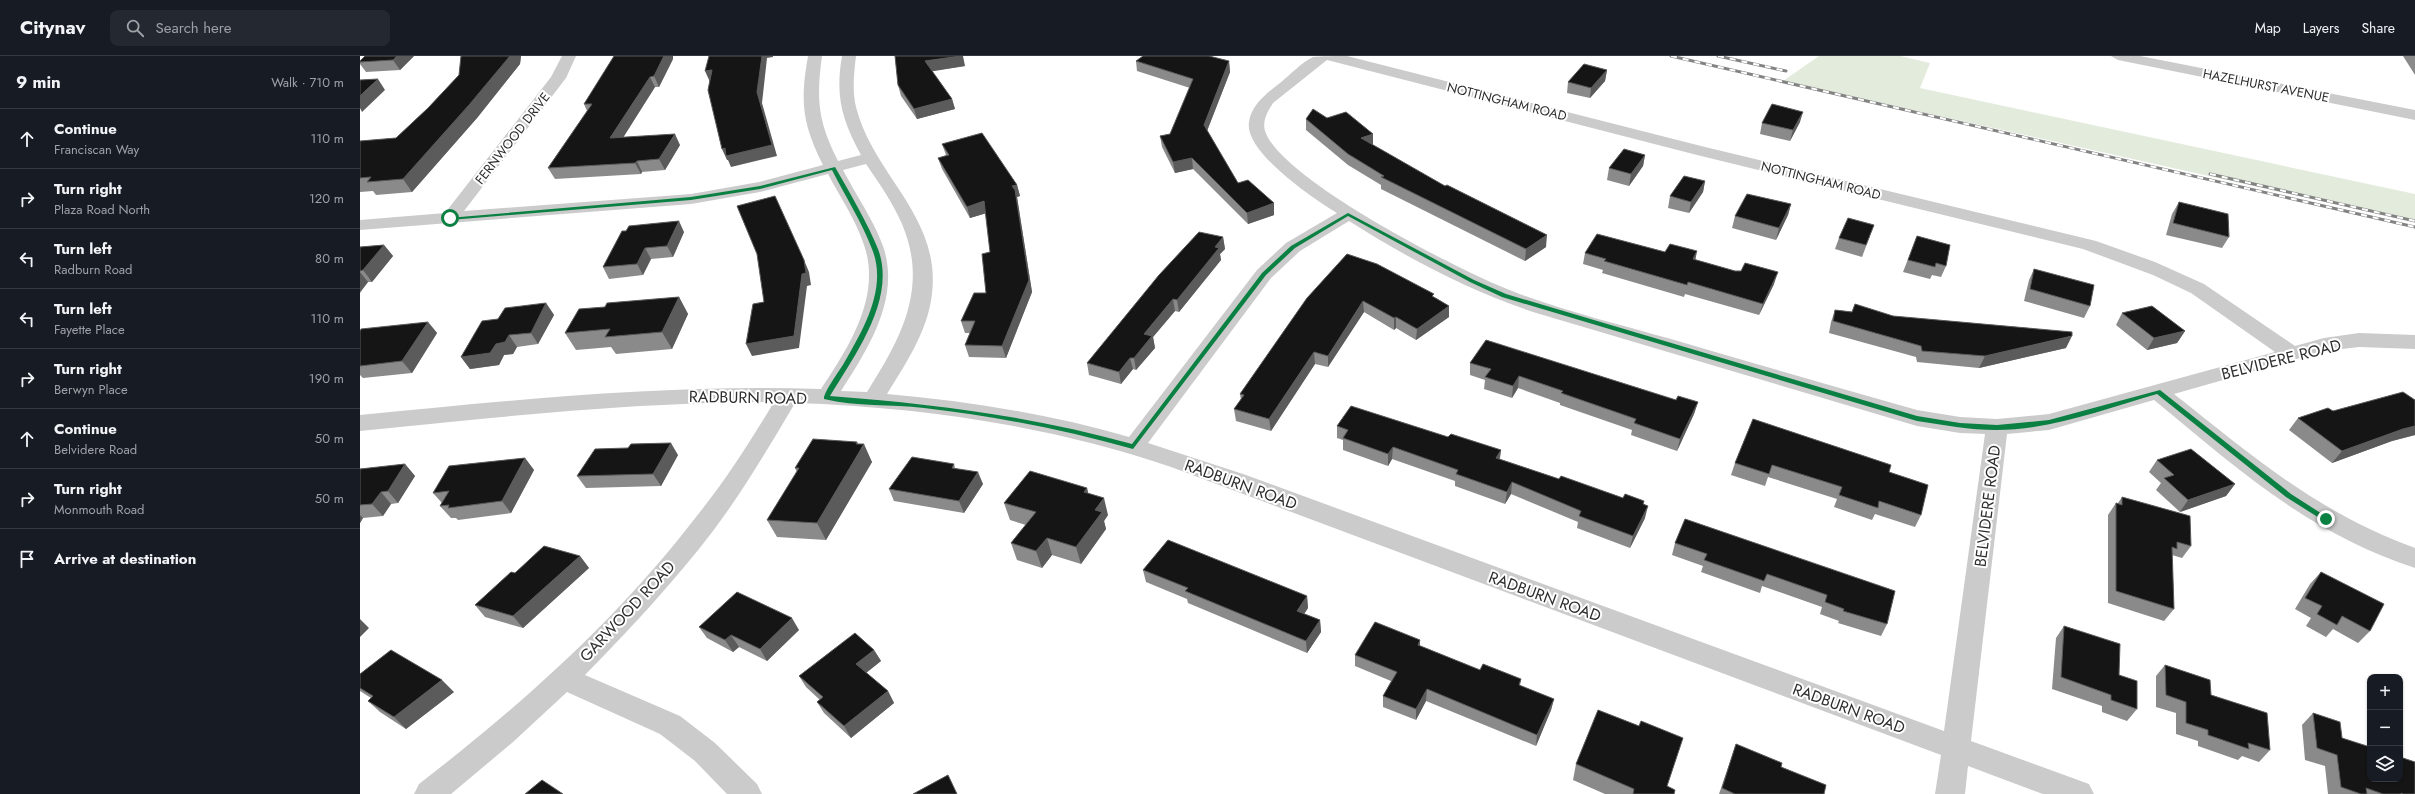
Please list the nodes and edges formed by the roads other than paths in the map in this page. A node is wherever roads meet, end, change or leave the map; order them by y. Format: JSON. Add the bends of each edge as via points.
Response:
{"nodes":[{"id":1,"x":569,"y":56,"type":"edge"},
{"id":2,"x":815,"y":56,"type":"edge"},
{"id":3,"x":849,"y":56,"type":"edge"},
{"id":4,"x":1323,"y":56,"type":"edge"},
{"id":5,"x":1329,"y":56,"type":"edge"},
{"id":6,"x":2118,"y":56,"type":"edge"},
{"id":7,"x":2415,"y":115,"type":"edge"},
{"id":8,"x":872,"y":158,"type":"junction"},
{"id":9,"x":834,"y":168,"type":"junction"},
{"id":10,"x":1348,"y":214,"type":"junction"},
{"id":11,"x":450,"y":218,"type":"junction"},
{"id":12,"x":360,"y":225,"type":"edge"},
{"id":13,"x":2415,"y":342,"type":"edge"},
{"id":14,"x":2292,"y":354,"type":"junction"},
{"id":15,"x":2158,"y":392,"type":"junction"},
{"id":16,"x":789,"y":396,"type":"junction"},
{"id":17,"x":826,"y":398,"type":"junction"},
{"id":18,"x":872,"y":400,"type":"junction"},
{"id":19,"x":360,"y":423,"type":"edge"},
{"id":20,"x":1997,"y":427,"type":"junction"},
{"id":21,"x":1133,"y":447,"type":"junction"},
{"id":22,"x":2415,"y":558,"type":"edge"},
{"id":23,"x":564,"y":678,"type":"junction"},
{"id":24,"x":1957,"y":748,"type":"junction"},
{"id":25,"x":429,"y":794,"type":"edge"},
{"id":26,"x":747,"y":794,"type":"edge"},
{"id":27,"x":1950,"y":794,"type":"edge"},
{"id":28,"x":2079,"y":794,"type":"edge"}],
"edges":[{"from":1,"to":11,"type":"street","name":"FERNWOOD DRIVE","via":[[558,78]]},
{"from":2,"to":9,"type":"street","via":[[810,86],[812,119],[817,136]]},
{"from":3,"to":8,"type":"street","via":[[847,95],[850,112]]},
{"from":4,"to":10,"type":"street","via":[[1268,100],[1256,120],[1257,132],[1263,143],[1278,159],[1313,190]]},
{"from":5,"to":14,"type":"street","name":"NOTTINGHAM ROAD","via":[[2089,245],[2143,263],[2184,282],[2240,316]]},
{"from":6,"to":7,"type":"street","name":"HAZELHURST AVENUE"},
{"from":8,"to":9,"type":"street"},
{"from":8,"to":18,"type":"street","via":[[918,239],[923,259],[923,280],[921,302],[911,331],[897,361]]},
{"from":9,"to":11,"type":"street","via":[[760,187],[691,199]]},
{"from":9,"to":17,"type":"street","via":[[876,250],[879,267],[875,306],[865,332]]},
{"from":10,"to":20,"type":"street","via":[[1472,281],[1539,307],[1917,418],[1960,425]]},
{"from":10,"to":21,"type":"street","via":[[1293,247],[1264,274]]},
{"from":11,"to":12,"type":"street"},
{"from":13,"to":14,"type":"street","name":"BELVIDERE ROAD","via":[[2359,340],[2324,345]]},
{"from":14,"to":15,"type":"street","name":"BELVIDERE ROAD"},
{"from":15,"to":20,"type":"street","name":"BELVIDERE ROAD","via":[[2049,422]]},
{"from":15,"to":22,"type":"street","via":[[2289,496],[2326,519],[2368,540]]},
{"from":16,"to":17,"type":"street","name":"RADBURN ROAD"},
{"from":16,"to":19,"type":"street","name":"RADBURN ROAD","via":[[620,399]]},
{"from":16,"to":23,"type":"street","name":"GARWOOD ROAD","via":[[762,441],[704,524],[619,623]]},
{"from":17,"to":18,"type":"street","name":"RADBURN ROAD"},
{"from":18,"to":21,"type":"street","name":"RADBURN ROAD","via":[[1031,421]]},
{"from":20,"to":24,"type":"street","name":"BELVIDERE ROAD"},
{"from":21,"to":24,"type":"street","name":"RADBURN ROAD","via":[[1238,481]]},
{"from":23,"to":25,"type":"street","name":"GARWOOD ROAD"},
{"from":23,"to":26,"type":"street","via":[[670,725],[706,752]]},
{"from":24,"to":27,"type":"street","name":"BELVIDERE ROAD"},
{"from":24,"to":28,"type":"street","name":"RADBURN ROAD"}]}
